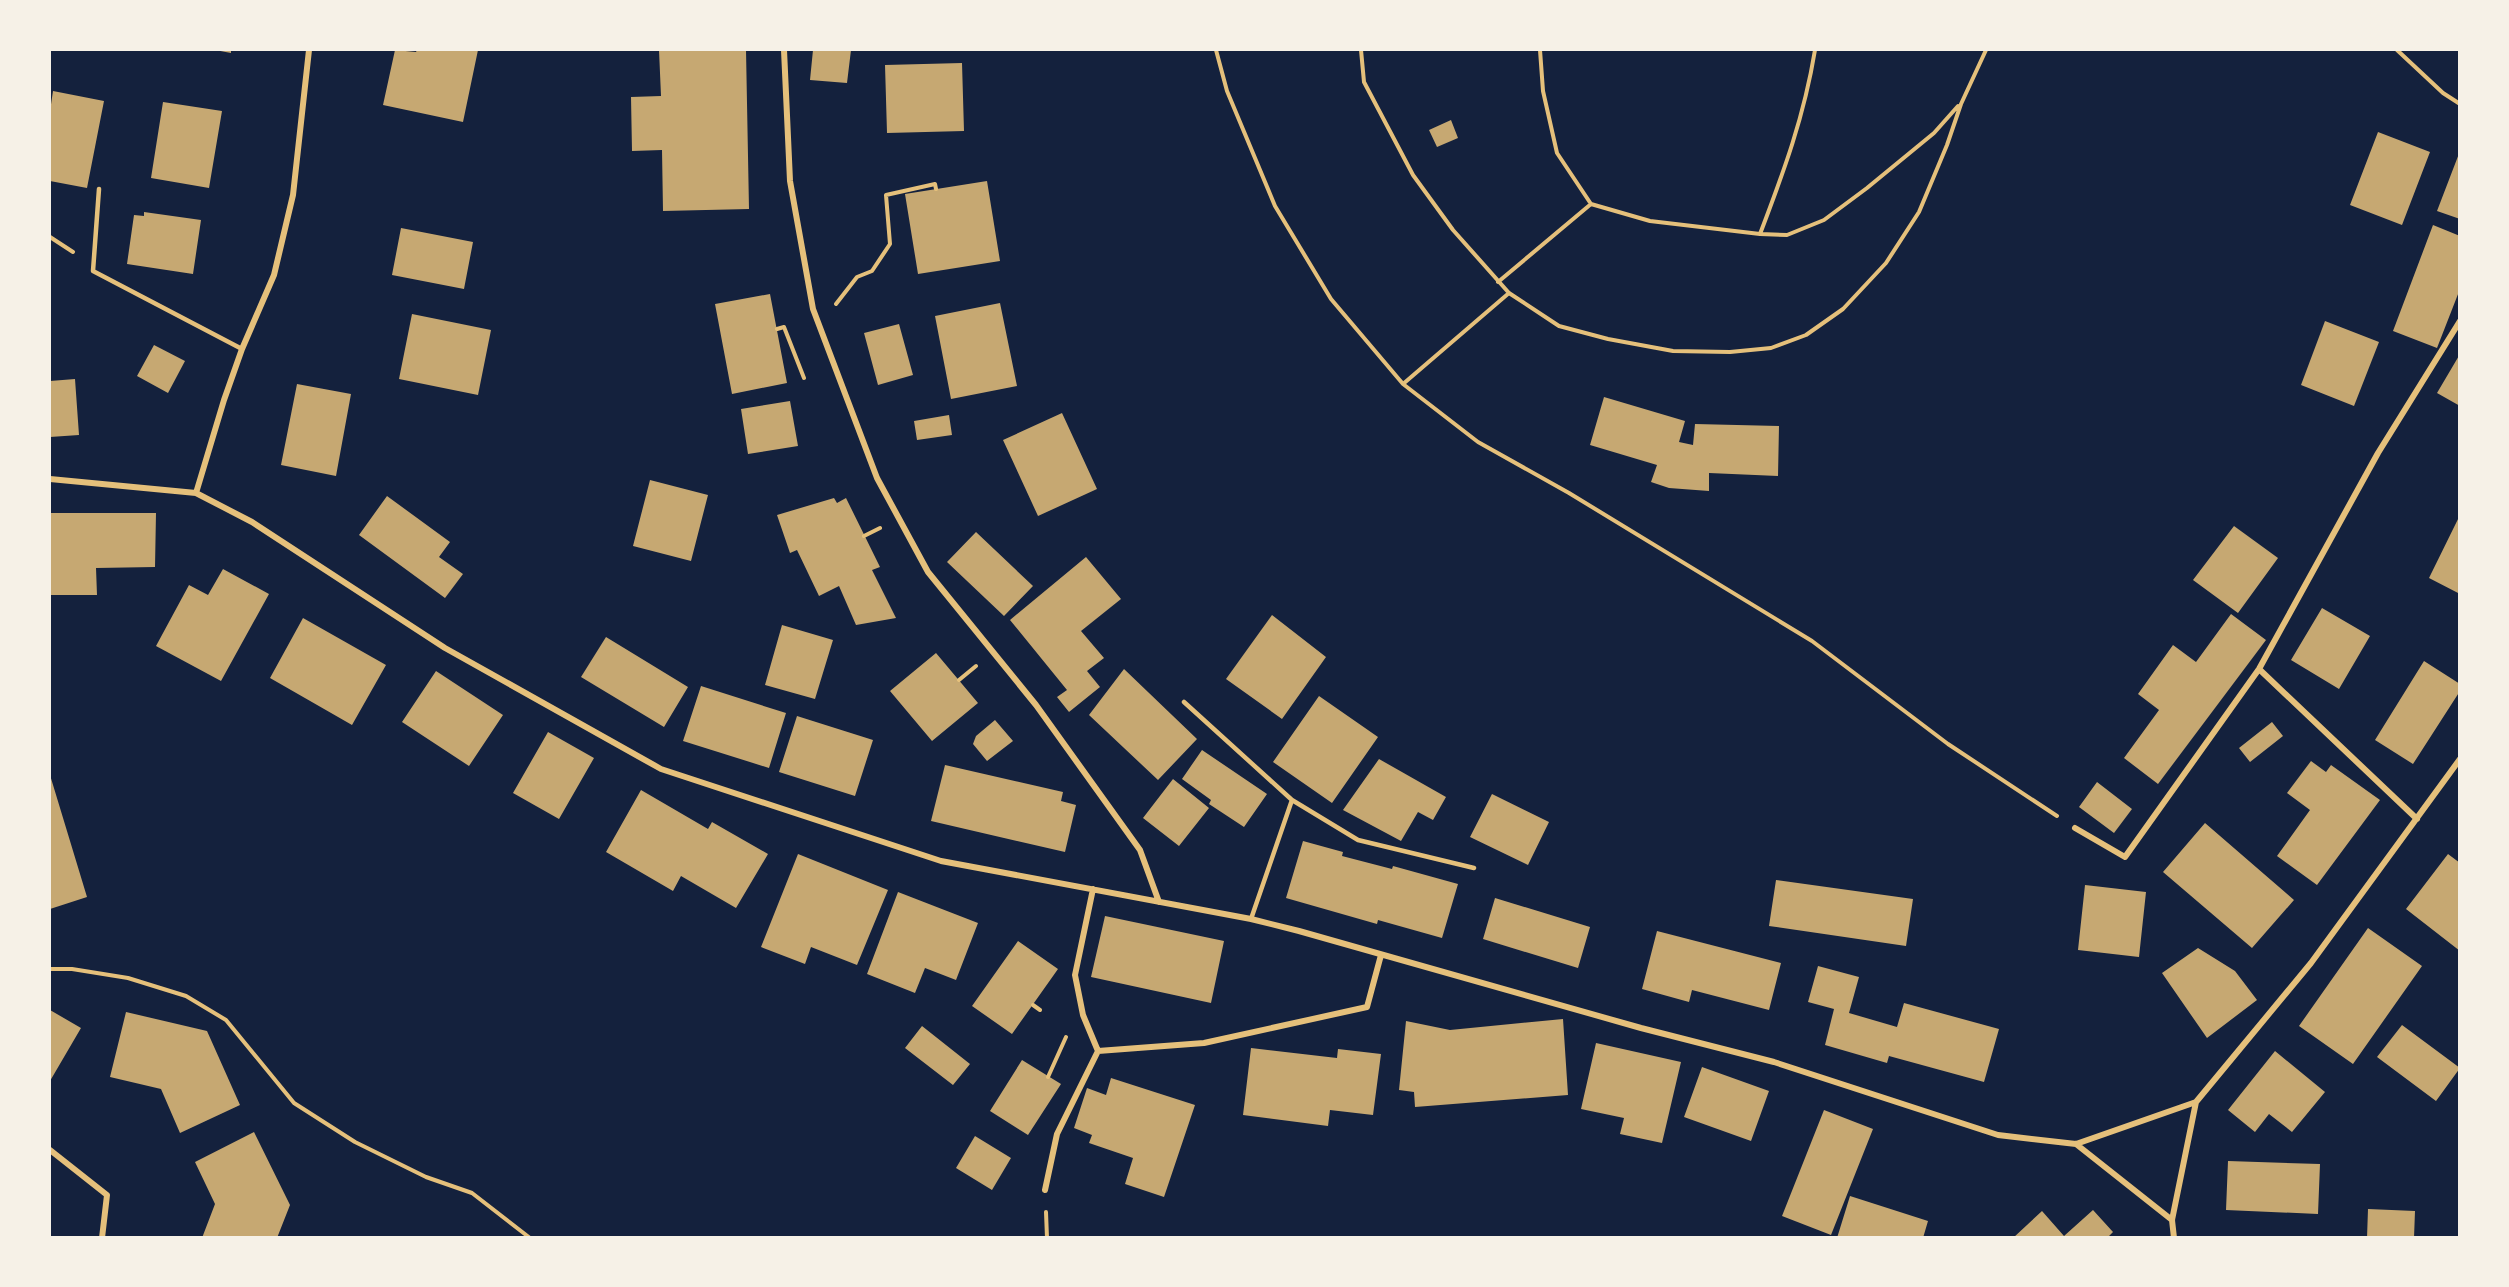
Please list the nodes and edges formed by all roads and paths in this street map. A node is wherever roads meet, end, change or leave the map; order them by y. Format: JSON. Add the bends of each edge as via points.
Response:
{"nodes":[{"id":1,"x":309,"y":50,"type":"edge"},
{"id":2,"x":784,"y":50,"type":"edge"},
{"id":3,"x":1216,"y":50,"type":"edge"},
{"id":4,"x":1361,"y":50,"type":"edge"},
{"id":5,"x":1540,"y":50,"type":"edge"},
{"id":6,"x":1815,"y":50,"type":"edge"},
{"id":7,"x":1986,"y":50,"type":"edge"},
{"id":8,"x":2397,"y":50,"type":"edge"},
{"id":9,"x":1961,"y":104,"type":"junction"},
{"id":10,"x":2460,"y":104,"type":"edge"},
{"id":11,"x":99,"y":189,"type":"dead end"},
{"id":12,"x":936,"y":189,"type":"dead end"},
{"id":13,"x":1591,"y":204,"type":"junction"},
{"id":14,"x":1760,"y":234,"type":"junction"},
{"id":15,"x":1498,"y":282,"type":"junction"},
{"id":16,"x":1509,"y":293,"type":"junction"},
{"id":17,"x":835,"y":305,"type":"dead end"},
{"id":18,"x":2460,"y":321,"type":"edge"},
{"id":19,"x":777,"y":329,"type":"dead end"},
{"id":20,"x":242,"y":349,"type":"junction"},
{"id":21,"x":804,"y":378,"type":"dead end"},
{"id":22,"x":1403,"y":384,"type":"junction"},
{"id":23,"x":50,"y":478,"type":"edge"},
{"id":24,"x":196,"y":494,"type":"junction"},
{"id":25,"x":2259,"y":669,"type":"junction"},
{"id":26,"x":1184,"y":702,"type":"dead end"},
{"id":27,"x":2460,"y":759,"type":"edge"},
{"id":28,"x":1292,"y":800,"type":"junction"},
{"id":29,"x":2417,"y":819,"type":"junction"},
{"id":30,"x":2075,"y":828,"type":"joint"},
{"id":31,"x":1474,"y":868,"type":"dead end"},
{"id":32,"x":1093,"y":889,"type":"junction"},
{"id":33,"x":1159,"y":902,"type":"junction"},
{"id":34,"x":1251,"y":920,"type":"junction"},
{"id":35,"x":1381,"y":955,"type":"junction"},
{"id":36,"x":50,"y":969,"type":"edge"},
{"id":37,"x":1033,"y":1005,"type":"dead end"},
{"id":38,"x":1040,"y":1010,"type":"dead end"},
{"id":39,"x":1083,"y":1015,"type":"junction"},
{"id":40,"x":1098,"y":1051,"type":"junction"},
{"id":41,"x":1048,"y":1077,"type":"dead end"},
{"id":42,"x":2196,"y":1102,"type":"junction"},
{"id":43,"x":2076,"y":1144,"type":"junction"},
{"id":44,"x":50,"y":1150,"type":"edge"},
{"id":45,"x":1046,"y":1190,"type":"dead end"},
{"id":46,"x":2172,"y":1220,"type":"junction"},
{"id":47,"x":102,"y":1238,"type":"edge"},
{"id":48,"x":530,"y":1238,"type":"edge"},
{"id":49,"x":2174,"y":1238,"type":"edge"}],
"edges":[{"from":1,"to":20,"type":"street","via":[[293,195],[274,275]]},
{"from":2,"to":33,"type":"street","via":[[790,181],[813,309],[877,478],[928,573],[1036,705],[1140,850]]},
{"from":3,"to":22,"type":"path","via":[[1227,91],[1275,206],[1331,299]]},
{"from":4,"to":15,"type":"path","via":[[1364,82],[1413,175]]},
{"from":5,"to":13,"type":"path","via":[[1543,91],[1557,153]]},
{"from":6,"to":14,"type":"path","via":[[1808,95],[1789,159]]},
{"from":7,"to":9,"type":"path"},
{"from":8,"to":10,"type":"path"},
{"from":9,"to":14,"type":"path","via":[[1934,133],[1824,220],[1787,235]]},
{"from":9,"to":16,"type":"path","via":[[1919,212],[1886,263],[1843,309],[1806,335],[1771,348],[1673,351],[1558,326]]},
{"from":11,"to":20,"type":"lane","via":[[93,271]]},
{"from":12,"to":17,"type":"path","via":[[935,184],[886,195],[890,244],[872,271],[857,277]]},
{"from":13,"to":14,"type":"path","via":[[1650,221]]},
{"from":13,"to":15,"type":"path"},
{"from":15,"to":16,"type":"path"},
{"from":16,"to":22,"type":"path"},
{"from":18,"to":25,"type":"street","via":[[2378,453]]},
{"from":19,"to":21,"type":"path","via":[[784,327]]},
{"from":20,"to":24,"type":"street"},
{"from":22,"to":30,"type":"path","via":[[1478,442],[1812,641],[1948,744]]},
{"from":23,"to":24,"type":"street"},
{"from":24,"to":32,"type":"street","via":[[252,522],[445,648],[661,769],[941,861]]},
{"from":25,"to":29,"type":"street"},
{"from":25,"to":30,"type":"street","via":[[2125,857]]},
{"from":26,"to":28,"type":"lane"},
{"from":27,"to":29,"type":"street"},
{"from":28,"to":31,"type":"lane","via":[[1358,840]]},
{"from":28,"to":34,"type":"lane"},
{"from":29,"to":42,"type":"street","via":[[2311,963]]},
{"from":32,"to":33,"type":"street"},
{"from":32,"to":39,"type":"street","via":[[1075,975]]},
{"from":33,"to":34,"type":"street"},
{"from":34,"to":35,"type":"street"},
{"from":35,"to":40,"type":"street","via":[[1367,1007],[1204,1042]]},
{"from":35,"to":43,"type":"street","via":[[1774,1062],[1998,1135]]},
{"from":36,"to":48,"type":"path","via":[[128,978],[186,996],[225,1020],[294,1103],[355,1142],[426,1177],[472,1193]]},
{"from":37,"to":38,"type":"path"},
{"from":39,"to":40,"type":"street"},
{"from":39,"to":41,"type":"path","via":[[1068,1031]]},
{"from":40,"to":45,"type":"street","via":[[1057,1134]]},
{"from":42,"to":43,"type":"street"},
{"from":42,"to":46,"type":"street"},
{"from":43,"to":46,"type":"street"},
{"from":44,"to":47,"type":"street","via":[[107,1195]]},
{"from":46,"to":49,"type":"street"}]}
